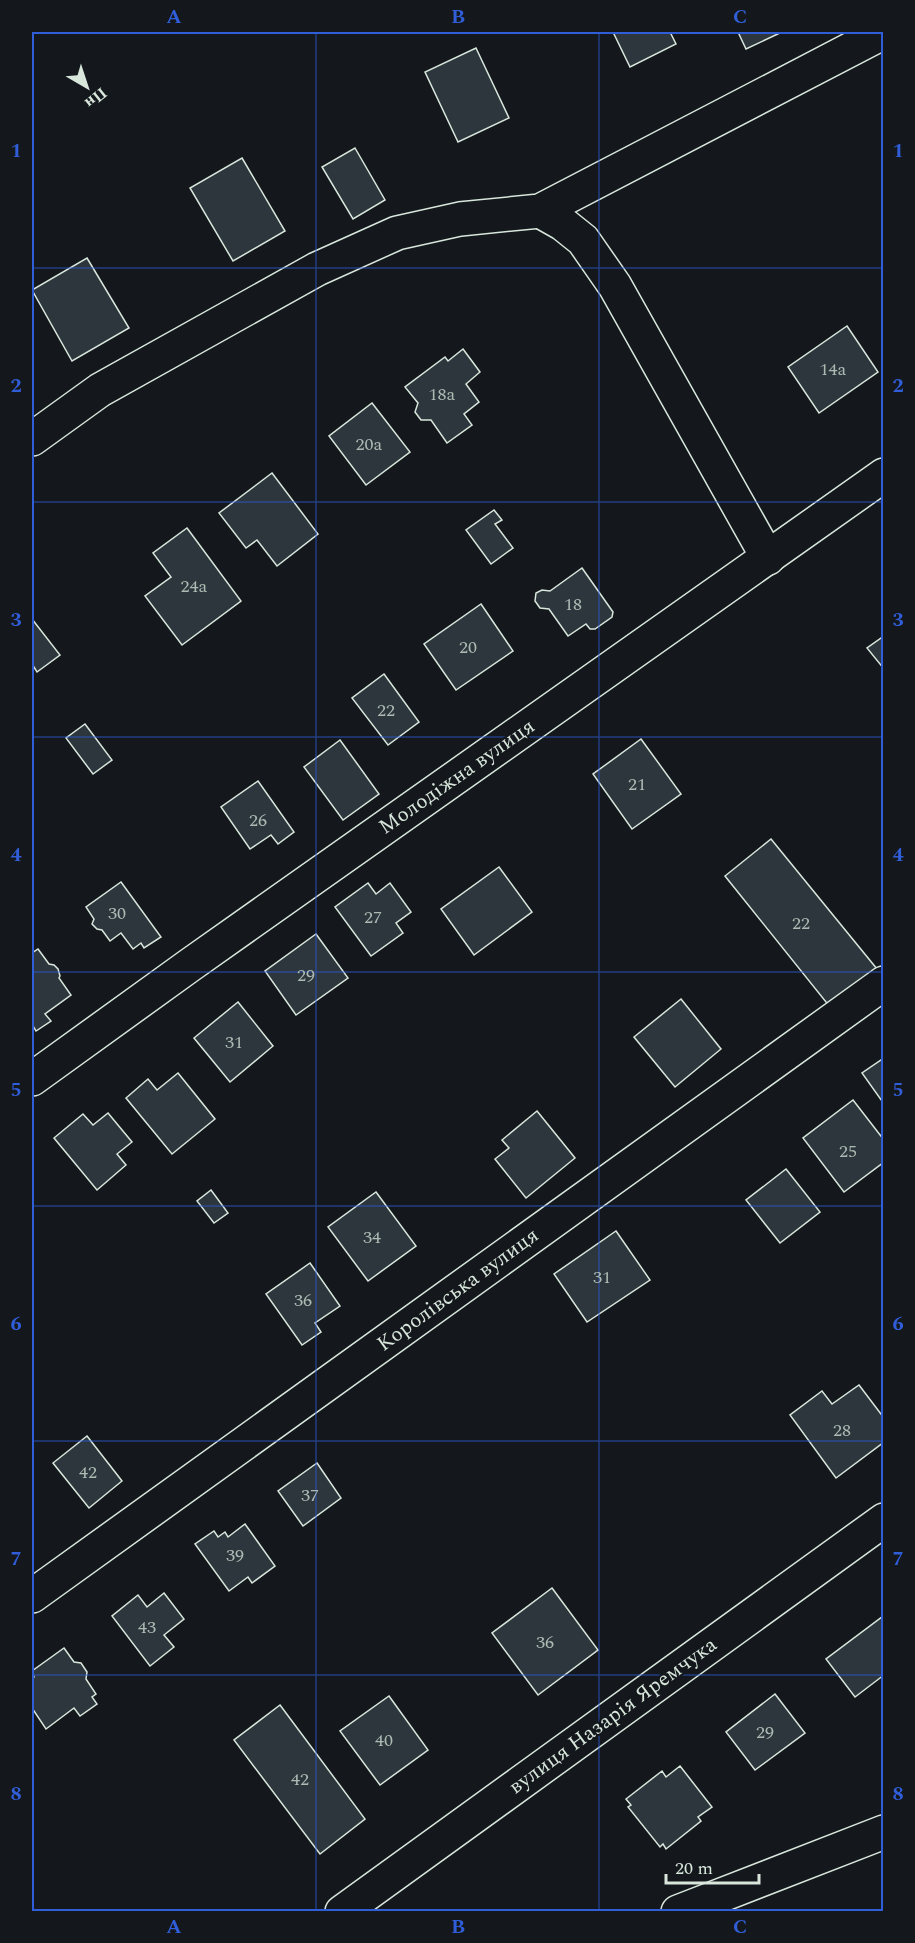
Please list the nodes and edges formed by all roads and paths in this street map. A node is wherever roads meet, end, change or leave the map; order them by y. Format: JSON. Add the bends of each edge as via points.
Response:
{"nodes":[{"id":1,"x":884,"y":32,"type":"edge"},
{"id":2,"x":540,"y":211,"type":"junction"},
{"id":3,"x":32,"y":439,"type":"edge"},
{"id":4,"x":884,"y":475,"type":"edge"},
{"id":5,"x":768,"y":558,"type":"junction"},
{"id":6,"x":884,"y":983,"type":"edge"},
{"id":7,"x":32,"y":1079,"type":"edge"},
{"id":8,"x":884,"y":1520,"type":"edge"},
{"id":9,"x":32,"y":1596,"type":"edge"},
{"id":10,"x":884,"y":1832,"type":"edge"},
{"id":11,"x":342,"y":1911,"type":"edge"},
{"id":12,"x":678,"y":1911,"type":"edge"}],
"edges":[{"from":1,"to":2,"type":"street"},
{"from":2,"to":3,"type":"street","via":[[460,219],[397,233],[317,269],[100,390]]},
{"from":2,"to":5,"type":"street","via":[[583,240],[615,286]]},
{"from":4,"to":5,"type":"street","name":"Молодіжна вулиця"},
{"from":5,"to":7,"type":"street","name":"Молодіжна вулиця"},
{"from":6,"to":9,"type":"street","name":"Королівська вулиця"},
{"from":8,"to":11,"type":"street","name":"вулиця Назарія Яремчука"},
{"from":10,"to":12,"type":"street"}]}
